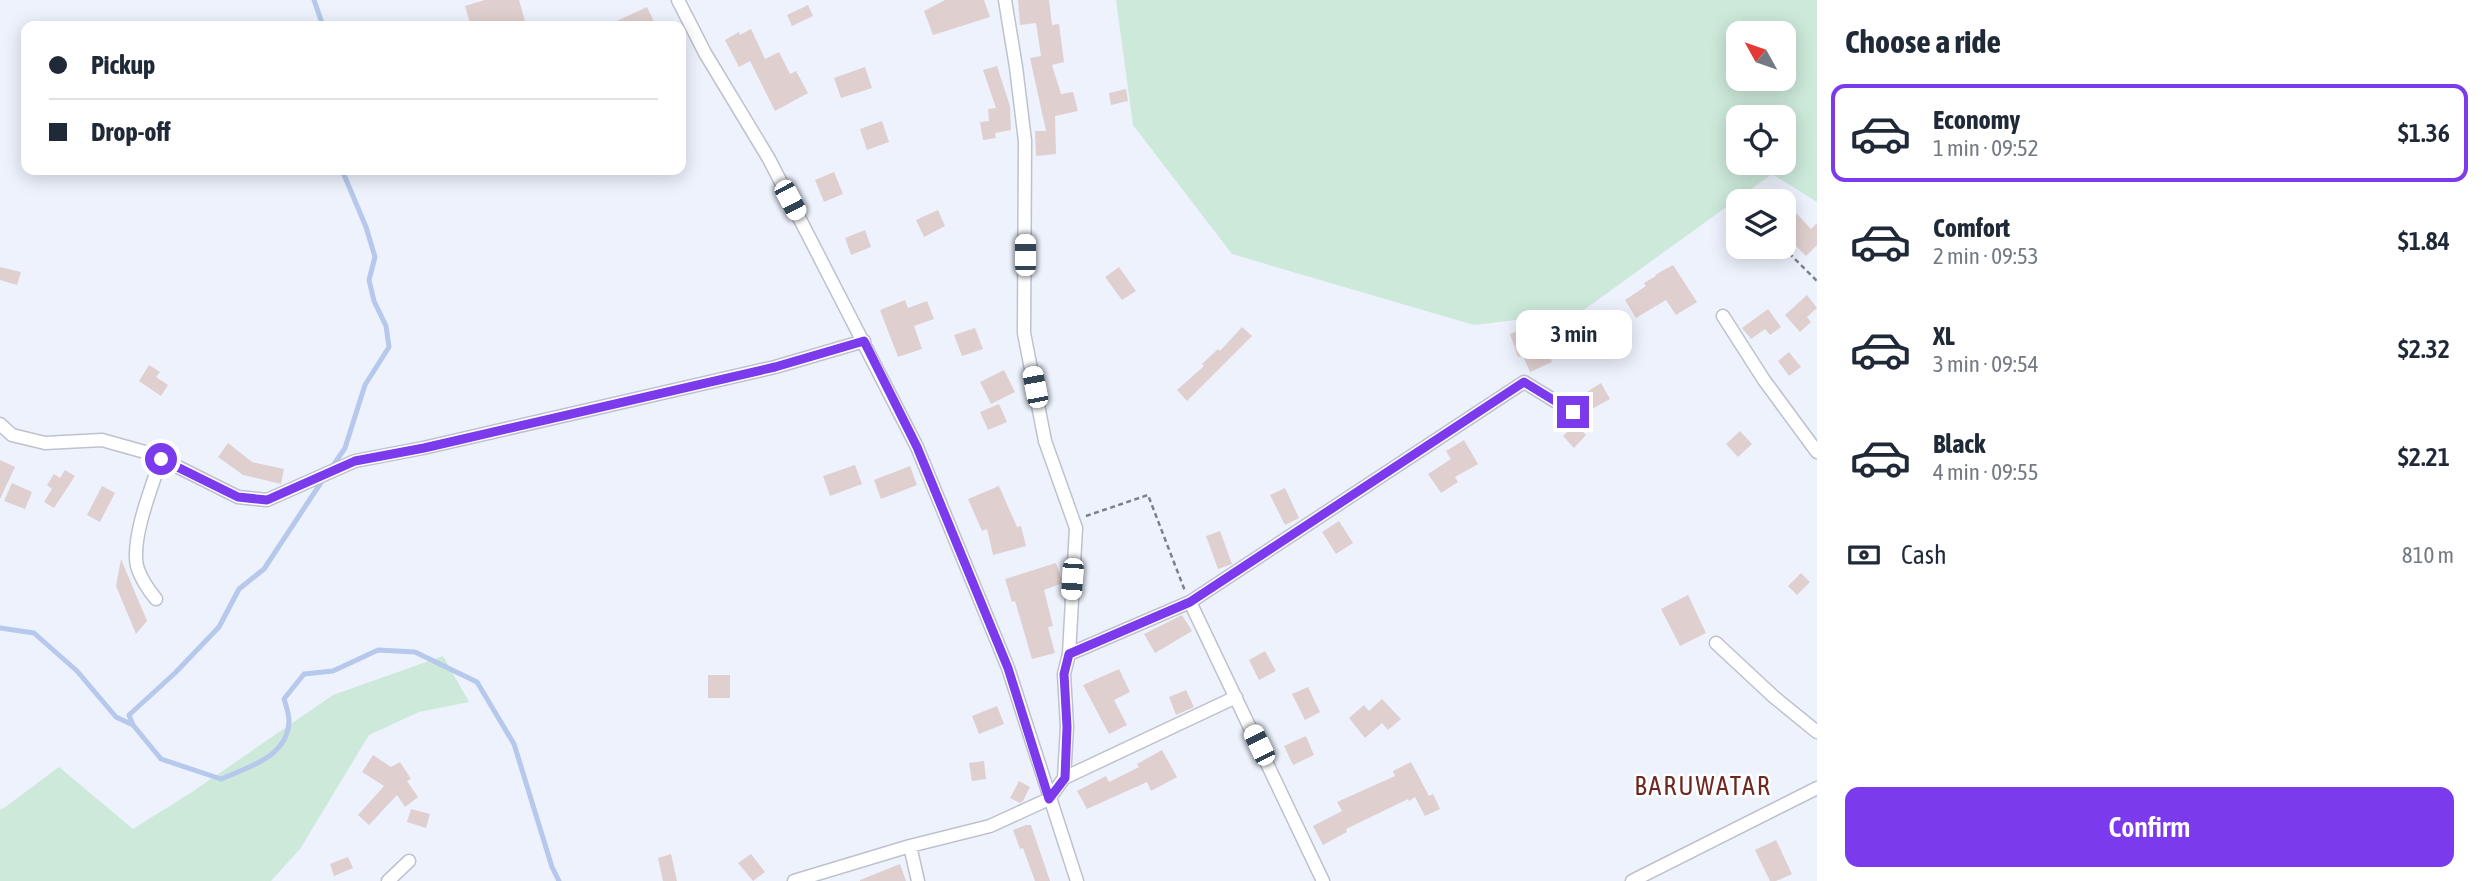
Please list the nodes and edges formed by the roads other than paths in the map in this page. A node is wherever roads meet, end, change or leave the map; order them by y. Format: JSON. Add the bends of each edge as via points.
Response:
{"nodes":[{"id":1,"x":678,"y":0,"type":"edge"},
{"id":2,"x":1005,"y":0,"type":"edge"},
{"id":3,"x":1723,"y":316,"type":"dead end"},
{"id":4,"x":864,"y":341,"type":"junction"},
{"id":5,"x":1573,"y":412,"type":"dead end"},
{"id":6,"x":0,"y":424,"type":"edge"},
{"id":7,"x":1817,"y":452,"type":"edge"},
{"id":8,"x":161,"y":459,"type":"junction"},
{"id":9,"x":156,"y":599,"type":"dead end"},
{"id":10,"x":1190,"y":602,"type":"junction"},
{"id":11,"x":1716,"y":643,"type":"dead end"},
{"id":12,"x":1069,"y":654,"type":"junction"},
{"id":13,"x":1236,"y":697,"type":"junction"},
{"id":14,"x":1817,"y":732,"type":"edge"},
{"id":15,"x":1065,"y":778,"type":"junction"},
{"id":16,"x":1817,"y":788,"type":"edge"},
{"id":17,"x":1049,"y":799,"type":"junction"},
{"id":18,"x":910,"y":846,"type":"junction"},
{"id":19,"x":409,"y":861,"type":"dead end"},
{"id":20,"x":388,"y":881,"type":"edge"},
{"id":21,"x":794,"y":881,"type":"edge"},
{"id":22,"x":918,"y":881,"type":"edge"},
{"id":23,"x":1077,"y":881,"type":"edge"},
{"id":24,"x":1323,"y":881,"type":"edge"},
{"id":25,"x":1632,"y":881,"type":"edge"}],
"edges":[{"from":1,"to":4,"type":"street","via":[[769,159]]},
{"from":2,"to":12,"type":"street","via":[[1025,141],[1024,333],[1045,442],[1076,528]]},
{"from":3,"to":7,"type":"street"},
{"from":4,"to":8,"type":"street","via":[[775,367],[355,461],[267,500],[238,497]]},
{"from":4,"to":17,"type":"street","via":[[917,447],[1008,668]]},
{"from":5,"to":10,"type":"street","via":[[1524,382]]},
{"from":6,"to":8,"type":"street","via":[[12,435],[45,443],[102,440]]},
{"from":8,"to":9,"type":"street","via":[[139,526],[137,565]]},
{"from":10,"to":12,"type":"street"},
{"from":10,"to":13,"type":"street"},
{"from":11,"to":14,"type":"street"},
{"from":12,"to":15,"type":"street","via":[[1064,674]]},
{"from":13,"to":15,"type":"street"},
{"from":13,"to":24,"type":"street"},
{"from":15,"to":17,"type":"street"},
{"from":16,"to":25,"type":"street"},
{"from":17,"to":18,"type":"street","via":[[990,826]]},
{"from":17,"to":23,"type":"street"},
{"from":18,"to":21,"type":"street"},
{"from":18,"to":22,"type":"street"},
{"from":19,"to":20,"type":"street"}]}
